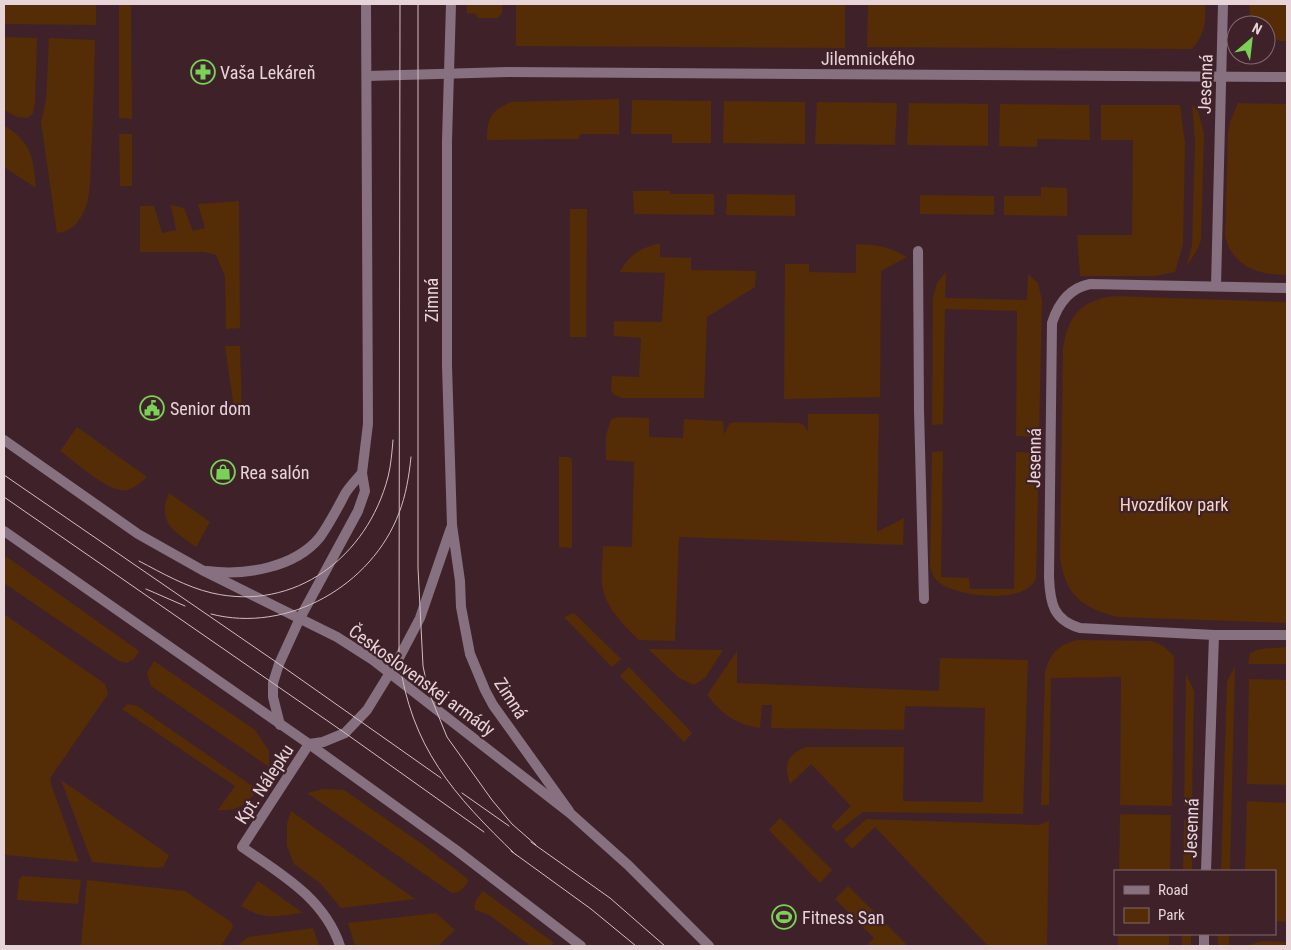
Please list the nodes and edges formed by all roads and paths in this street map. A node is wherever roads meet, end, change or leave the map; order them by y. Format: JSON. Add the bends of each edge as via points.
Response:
{"nodes":[{"id":1,"x":366,"y":4,"type":"edge"},
{"id":2,"x":451,"y":4,"type":"edge"},
{"id":3,"x":1223,"y":4,"type":"edge"},
{"id":4,"x":449,"y":75,"type":"junction"},
{"id":5,"x":367,"y":76,"type":"junction"},
{"id":6,"x":1221,"y":77,"type":"junction"},
{"id":7,"x":1287,"y":77,"type":"edge"},
{"id":8,"x":918,"y":251,"type":"dead end"},
{"id":9,"x":1216,"y":286,"type":"junction"},
{"id":10,"x":1287,"y":288,"type":"edge"},
{"id":11,"x":4,"y":440,"type":"edge"},
{"id":12,"x":362,"y":473,"type":"junction"},
{"id":13,"x":452,"y":525,"type":"junction"},
{"id":14,"x":4,"y":531,"type":"edge"},
{"id":15,"x":202,"y":570,"type":"junction"},
{"id":16,"x":924,"y":600,"type":"dead end"},
{"id":17,"x":300,"y":618,"type":"junction"},
{"id":18,"x":1214,"y":635,"type":"junction"},
{"id":19,"x":1287,"y":635,"type":"edge"},
{"id":20,"x":391,"y":673,"type":"junction"},
{"id":21,"x":280,"y":725,"type":"junction"},
{"id":22,"x":309,"y":744,"type":"junction"},
{"id":23,"x":571,"y":814,"type":"junction"},
{"id":24,"x":1206,"y":870,"type":"edge"},
{"id":25,"x":340,"y":946,"type":"edge"},
{"id":26,"x":581,"y":946,"type":"edge"},
{"id":27,"x":710,"y":946,"type":"edge"}],
"edges":[{"from":1,"to":5,"type":"street"},
{"from":2,"to":4,"type":"street","name":"Zimná"},
{"from":3,"to":6,"type":"street","name":"Jesenná"},
{"from":4,"to":5,"type":"street"},
{"from":4,"to":6,"type":"street","name":"Jilemnického","via":[[508,72]]},
{"from":4,"to":13,"type":"street","name":"Zimná","via":[[446,141],[447,366]]},
{"from":5,"to":12,"type":"street","via":[[368,424]]},
{"from":6,"to":7,"type":"street","name":"Jilemnického"},
{"from":6,"to":9,"type":"street","name":"Jesenná"},
{"from":8,"to":16,"type":"street","via":[[918,410]]},
{"from":9,"to":10,"type":"street","name":"Jesenná"},
{"from":9,"to":18,"type":"street","name":"Jesenná","via":[[1090,284],[1076,289],[1059,305],[1052,323],[1049,577],[1053,607],[1063,621],[1071,625]]},
{"from":11,"to":15,"type":"street","name":"Československej armády","via":[[138,534]]},
{"from":12,"to":15,"type":"street","via":[[346,492],[329,524],[306,550],[274,565],[250,571],[218,573]]},
{"from":12,"to":17,"type":"street","via":[[365,492],[358,511]]},
{"from":13,"to":20,"type":"street","name":"Zimná","via":[[420,618]]},
{"from":13,"to":23,"type":"street","name":"Zimná","via":[[465,632],[476,672],[493,705]]},
{"from":14,"to":21,"type":"street"},
{"from":15,"to":17,"type":"street","name":"Československej armády"},
{"from":17,"to":20,"type":"street","name":"Československej armády","via":[[354,647]]},
{"from":17,"to":21,"type":"street","via":[[273,683]]},
{"from":18,"to":19,"type":"street","name":"Jesenná"},
{"from":18,"to":24,"type":"street","name":"Jesenná"},
{"from":20,"to":22,"type":"street","name":"Zimná","via":[[367,710],[345,733]]},
{"from":20,"to":23,"type":"street","name":"Československej armády"},
{"from":21,"to":22,"type":"street"},
{"from":22,"to":25,"type":"street","name":"Kpt. Nálepku","via":[[242,847],[307,895],[327,917]]},
{"from":22,"to":26,"type":"street","via":[[456,850]]},
{"from":23,"to":27,"type":"street","name":"Československej armády","via":[[628,864]]}]}
